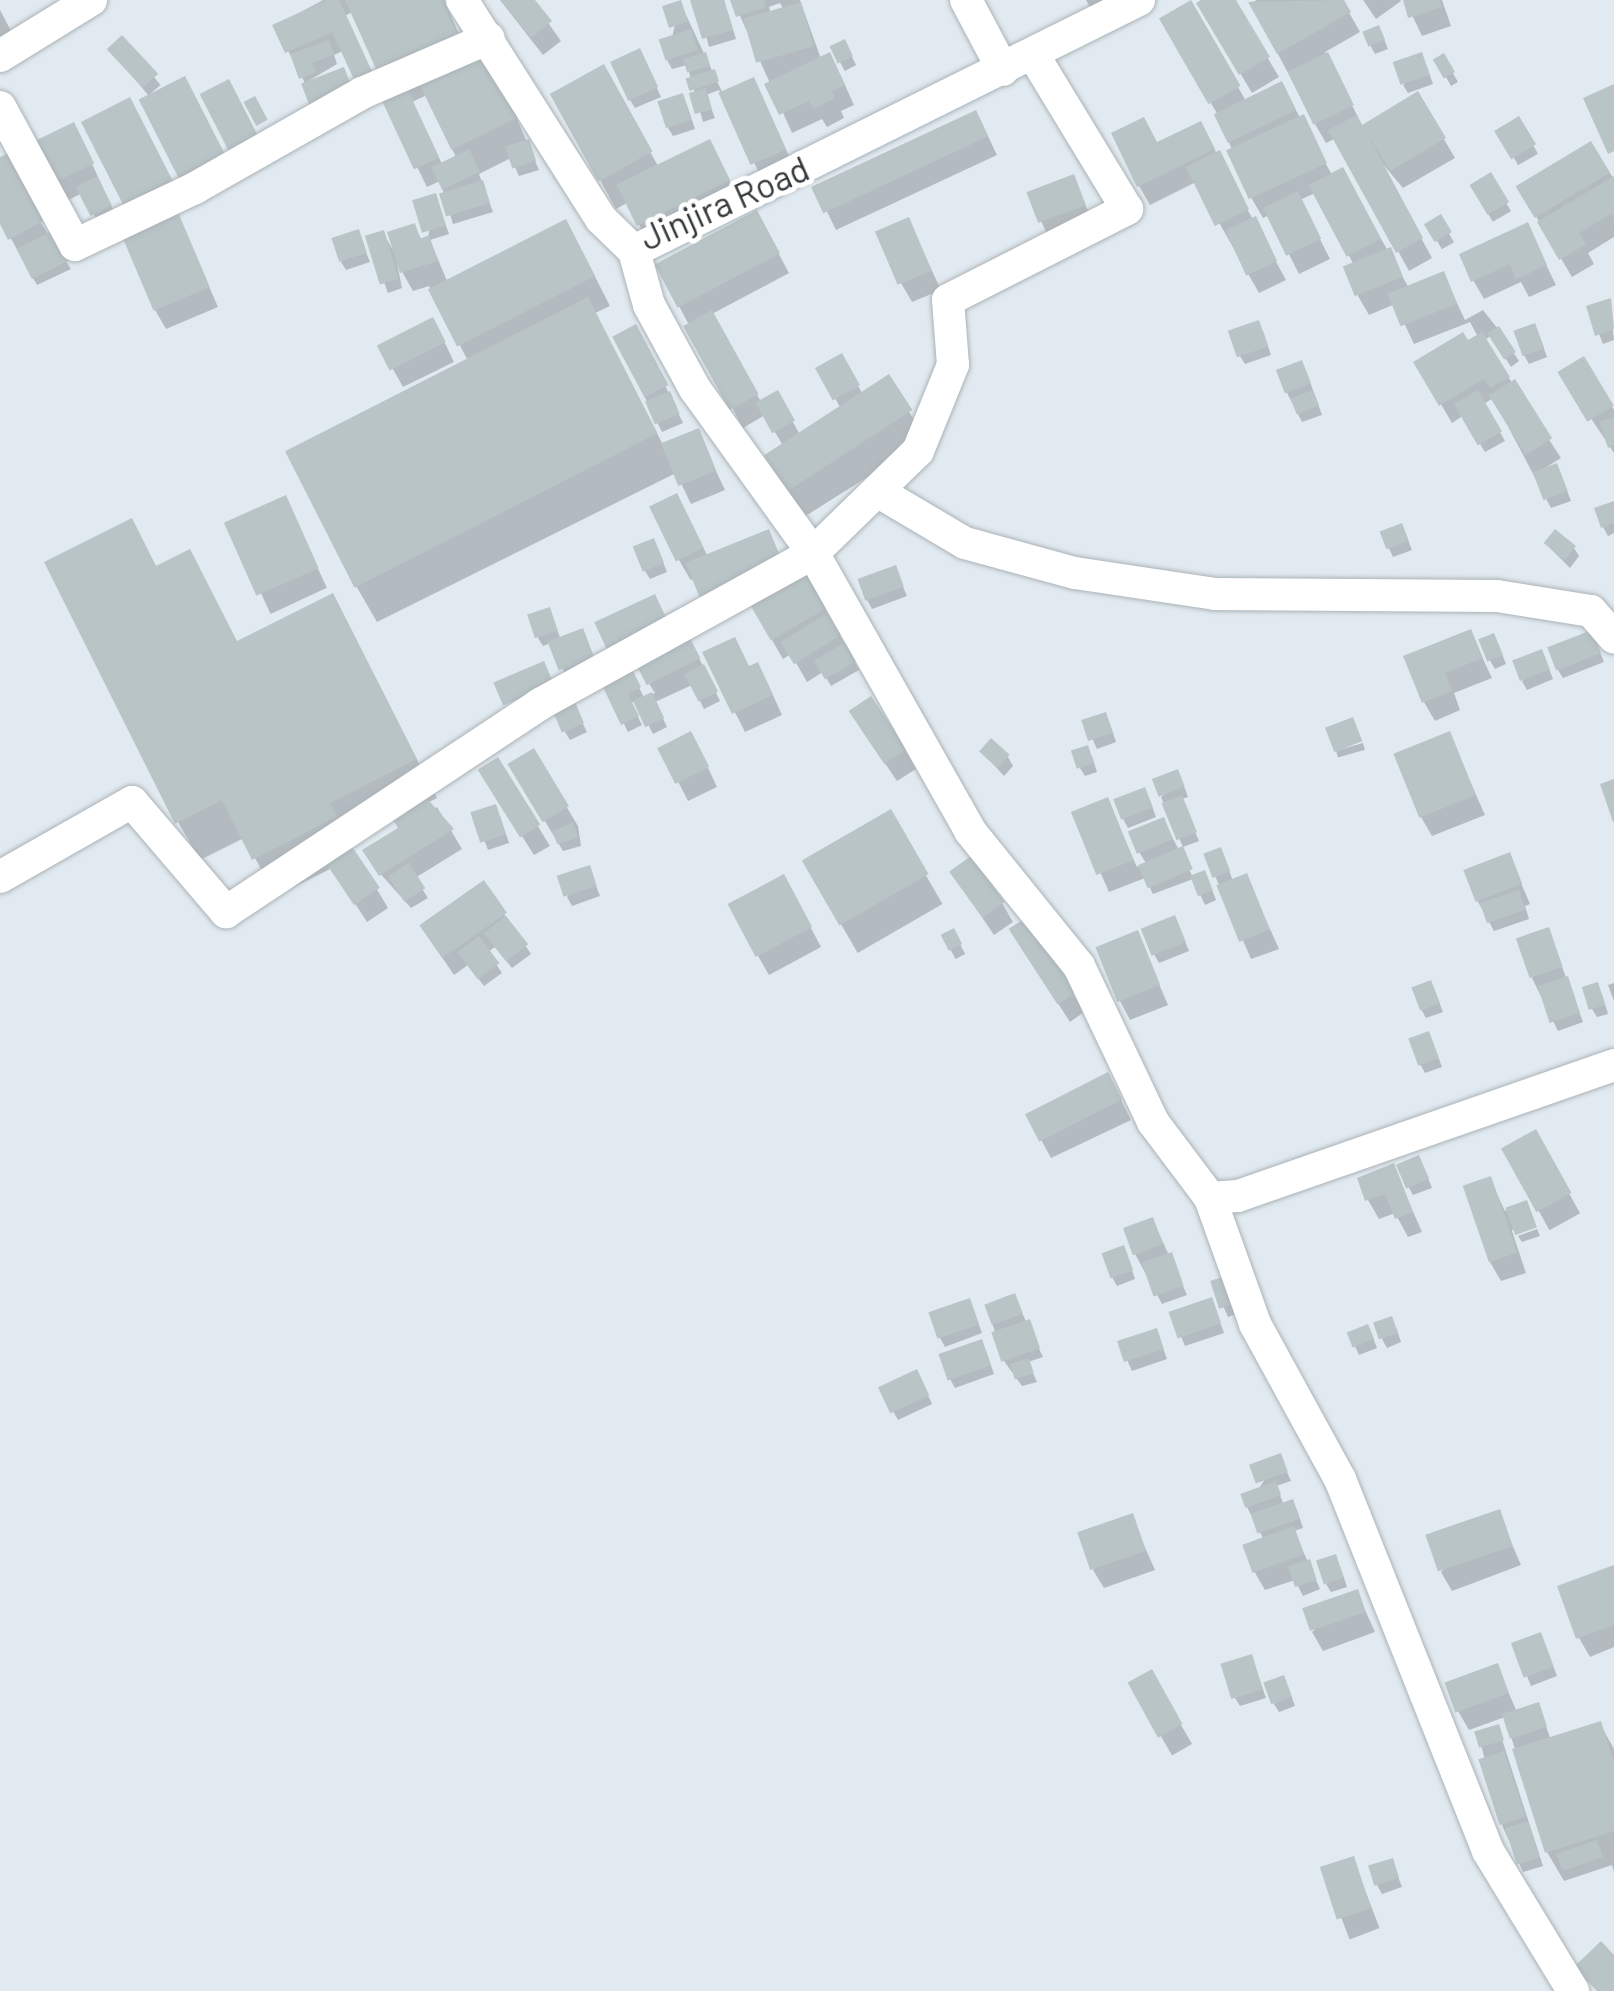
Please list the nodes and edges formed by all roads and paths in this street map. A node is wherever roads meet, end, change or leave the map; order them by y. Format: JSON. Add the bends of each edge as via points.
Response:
{"nodes":[{"id":1,"x":91,"y":0,"type":"edge"},
{"id":2,"x":462,"y":0,"type":"edge"},
{"id":3,"x":966,"y":0,"type":"edge"},
{"id":4,"x":1138,"y":0,"type":"edge"},
{"id":5,"x":489,"y":38,"type":"junction"},
{"id":6,"x":0,"y":56,"type":"edge"},
{"id":7,"x":1034,"y":56,"type":"junction"},
{"id":8,"x":1003,"y":70,"type":"junction"},
{"id":9,"x":0,"y":106,"type":"edge"},
{"id":10,"x":634,"y":251,"type":"junction"},
{"id":11,"x":877,"y":491,"type":"junction"},
{"id":12,"x":813,"y":553,"type":"junction"},
{"id":13,"x":1614,"y":637,"type":"edge"},
{"id":14,"x":0,"y":876,"type":"edge"},
{"id":15,"x":1614,"y":1065,"type":"edge"},
{"id":16,"x":1210,"y":1198,"type":"junction"},
{"id":17,"x":1573,"y":1991,"type":"edge"}],
"edges":[{"from":1,"to":6,"type":"street"},
{"from":2,"to":5,"type":"street","name":"Jinjira Road"},
{"from":3,"to":8,"type":"street"},
{"from":4,"to":7,"type":"street","name":"Jinjira Road"},
{"from":5,"to":9,"type":"street","via":[[362,93],[195,188],[75,245]]},
{"from":5,"to":10,"type":"street","name":"Jinjira Road","via":[[601,218]]},
{"from":7,"to":8,"type":"street","name":"Jinjira Road"},
{"from":7,"to":11,"type":"street","via":[[1126,209],[948,300],[953,365],[918,451]]},
{"from":8,"to":10,"type":"street","name":"Jinjira Road"},
{"from":10,"to":12,"type":"street","via":[[649,305],[694,388]]},
{"from":11,"to":12,"type":"street"},
{"from":11,"to":13,"type":"street","via":[[965,543],[1075,573],[1216,594],[1498,596],[1591,610]]},
{"from":12,"to":14,"type":"street","via":[[540,704],[226,912],[132,802]]},
{"from":12,"to":16,"type":"street","via":[[970,831],[1079,966],[1153,1122]]},
{"from":15,"to":16,"type":"street","via":[[1238,1196]]},
{"from":16,"to":17,"type":"street","via":[[1254,1324],[1340,1479],[1488,1851]]}]}
